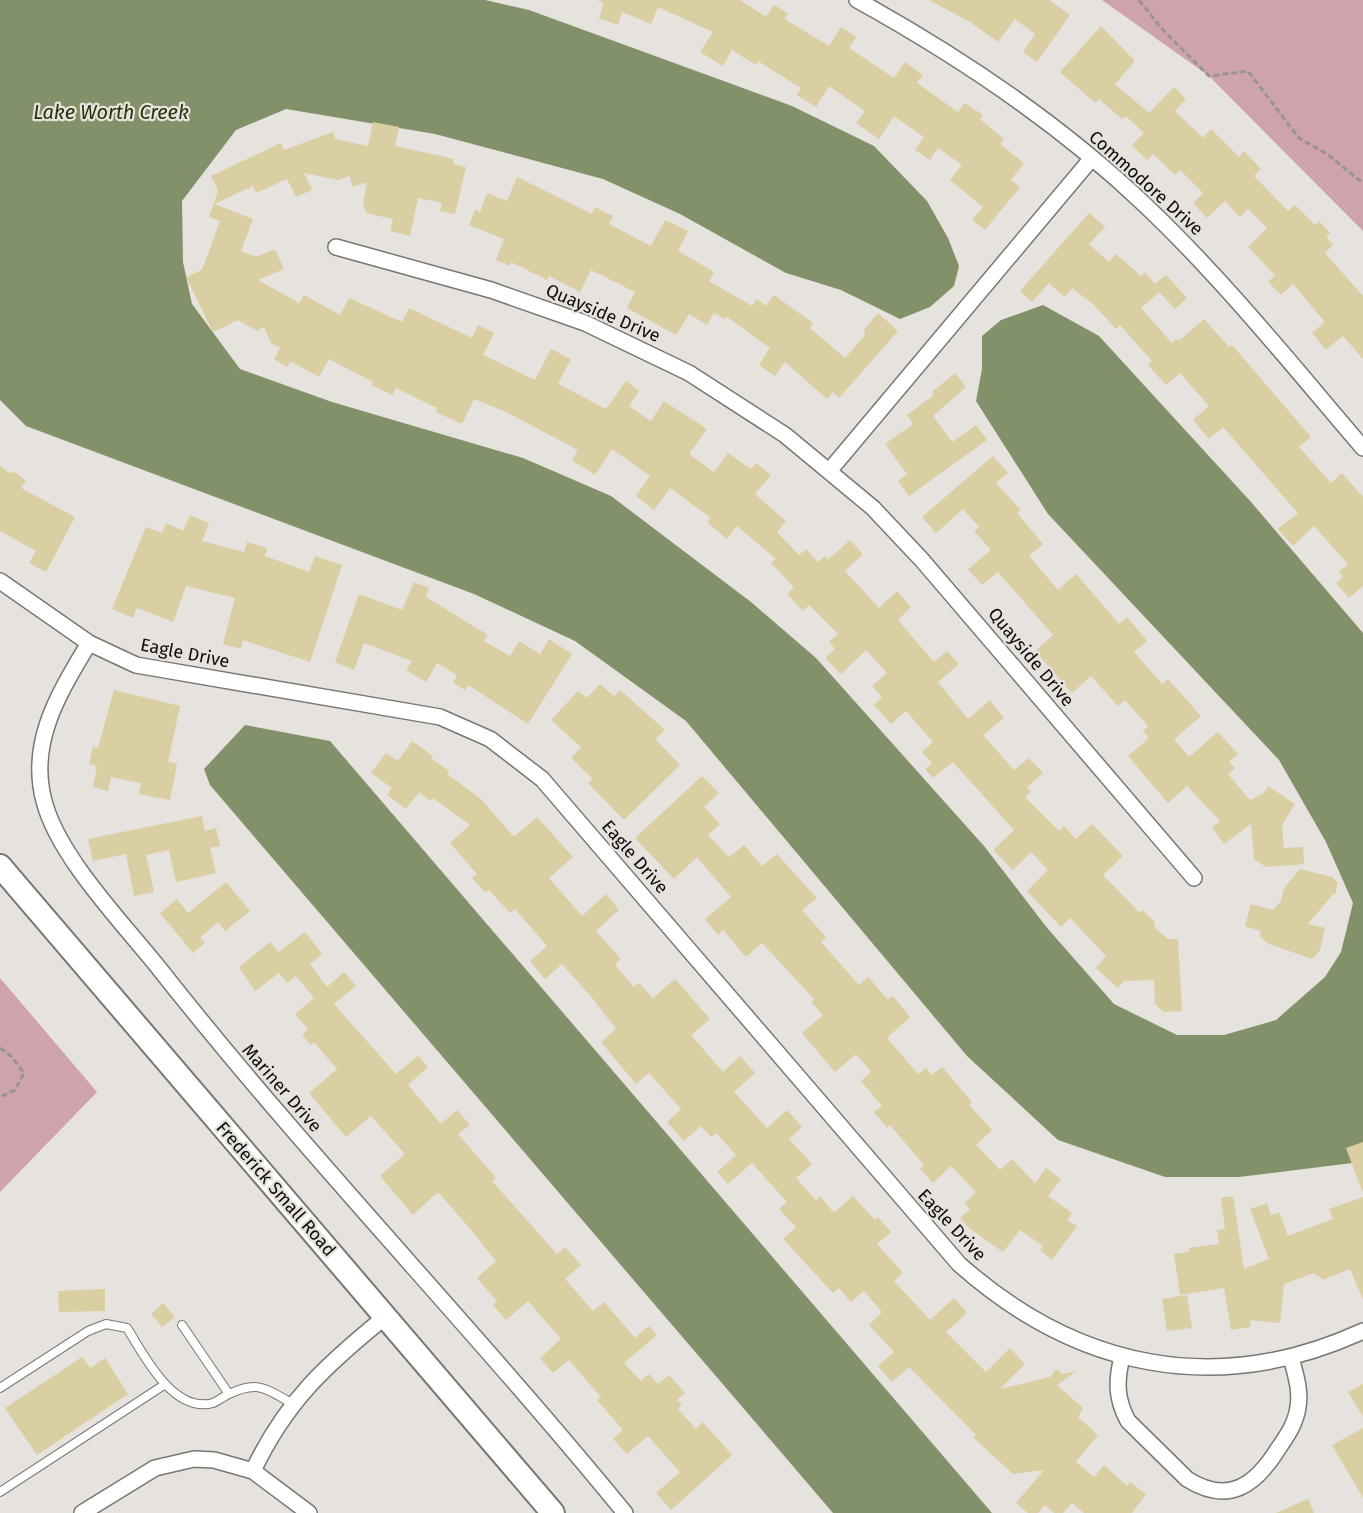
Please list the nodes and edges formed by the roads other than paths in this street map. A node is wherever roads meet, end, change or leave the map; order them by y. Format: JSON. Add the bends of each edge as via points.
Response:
{"nodes":[{"id":1,"x":857,"y":0,"type":"edge"},
{"id":2,"x":1092,"y":158,"type":"junction"},
{"id":3,"x":336,"y":247,"type":"dead end"},
{"id":4,"x":1363,"y":448,"type":"edge"},
{"id":5,"x":830,"y":470,"type":"junction"},
{"id":6,"x":0,"y":581,"type":"edge"},
{"id":7,"x":89,"y":643,"type":"junction"},
{"id":8,"x":0,"y":866,"type":"edge"},
{"id":9,"x":1194,"y":878,"type":"dead end"},
{"id":10,"x":385,"y":1317,"type":"junction"},
{"id":11,"x":182,"y":1325,"type":"dead end"},
{"id":12,"x":1363,"y":1331,"type":"edge"},
{"id":13,"x":1122,"y":1357,"type":"junction"},
{"id":14,"x":1291,"y":1357,"type":"junction"},
{"id":15,"x":164,"y":1385,"type":"junction"},
{"id":16,"x":0,"y":1388,"type":"edge"},
{"id":17,"x":229,"y":1394,"type":"junction"},
{"id":18,"x":293,"y":1404,"type":"junction"},
{"id":19,"x":253,"y":1471,"type":"junction"},
{"id":20,"x":0,"y":1492,"type":"edge"},
{"id":21,"x":82,"y":1513,"type":"edge"},
{"id":22,"x":309,"y":1513,"type":"edge"},
{"id":23,"x":553,"y":1513,"type":"edge"},
{"id":24,"x":625,"y":1513,"type":"edge"}],
"edges":[{"from":1,"to":2,"type":"street","name":"Commodore Drive","via":[[969,66]]},
{"from":2,"to":4,"type":"street","name":"Commodore Drive","via":[[1193,252]]},
{"from":2,"to":5,"type":"street"},
{"from":3,"to":5,"type":"street","name":"Quayside Drive","via":[[545,308],[638,346],[738,402]]},
{"from":5,"to":9,"type":"street","name":"Quayside Drive","via":[[922,560]]},
{"from":6,"to":7,"type":"street","name":"Eagle Drive"},
{"from":7,"to":13,"type":"street","name":"Eagle Drive","via":[[136,665],[163,671],[440,717],[509,751],[542,779],[959,1264],[1003,1301],[1041,1325]]},
{"from":7,"to":24,"type":"street","name":"Mariner Drive","via":[[56,699],[42,742],[44,800],[61,843],[211,1034]]},
{"from":8,"to":10,"type":"street","name":"Frederick Small Road"},
{"from":10,"to":18,"type":"street","via":[[322,1369]]},
{"from":10,"to":23,"type":"street","name":"Frederick Small Road"},
{"from":11,"to":17,"type":"lane"},
{"from":12,"to":14,"type":"street","name":"Eagle Drive"},
{"from":13,"to":14,"type":"street","name":"Eagle Drive","via":[[1201,1367]]},
{"from":13,"to":14,"type":"street","via":[[1117,1388],[1128,1421],[1187,1479],[1197,1486],[1219,1491],[1241,1487],[1260,1475],[1292,1428],[1299,1395]]},
{"from":15,"to":16,"type":"lane","via":[[127,1328],[106,1324],[88,1331]]},
{"from":15,"to":17,"type":"lane","via":[[187,1400],[212,1403]]},
{"from":15,"to":20,"type":"lane"},
{"from":17,"to":18,"type":"lane","via":[[248,1385],[266,1389]]},
{"from":18,"to":19,"type":"street"},
{"from":19,"to":21,"type":"street","via":[[214,1460],[174,1462],[137,1477]]},
{"from":19,"to":22,"type":"street"}]}
